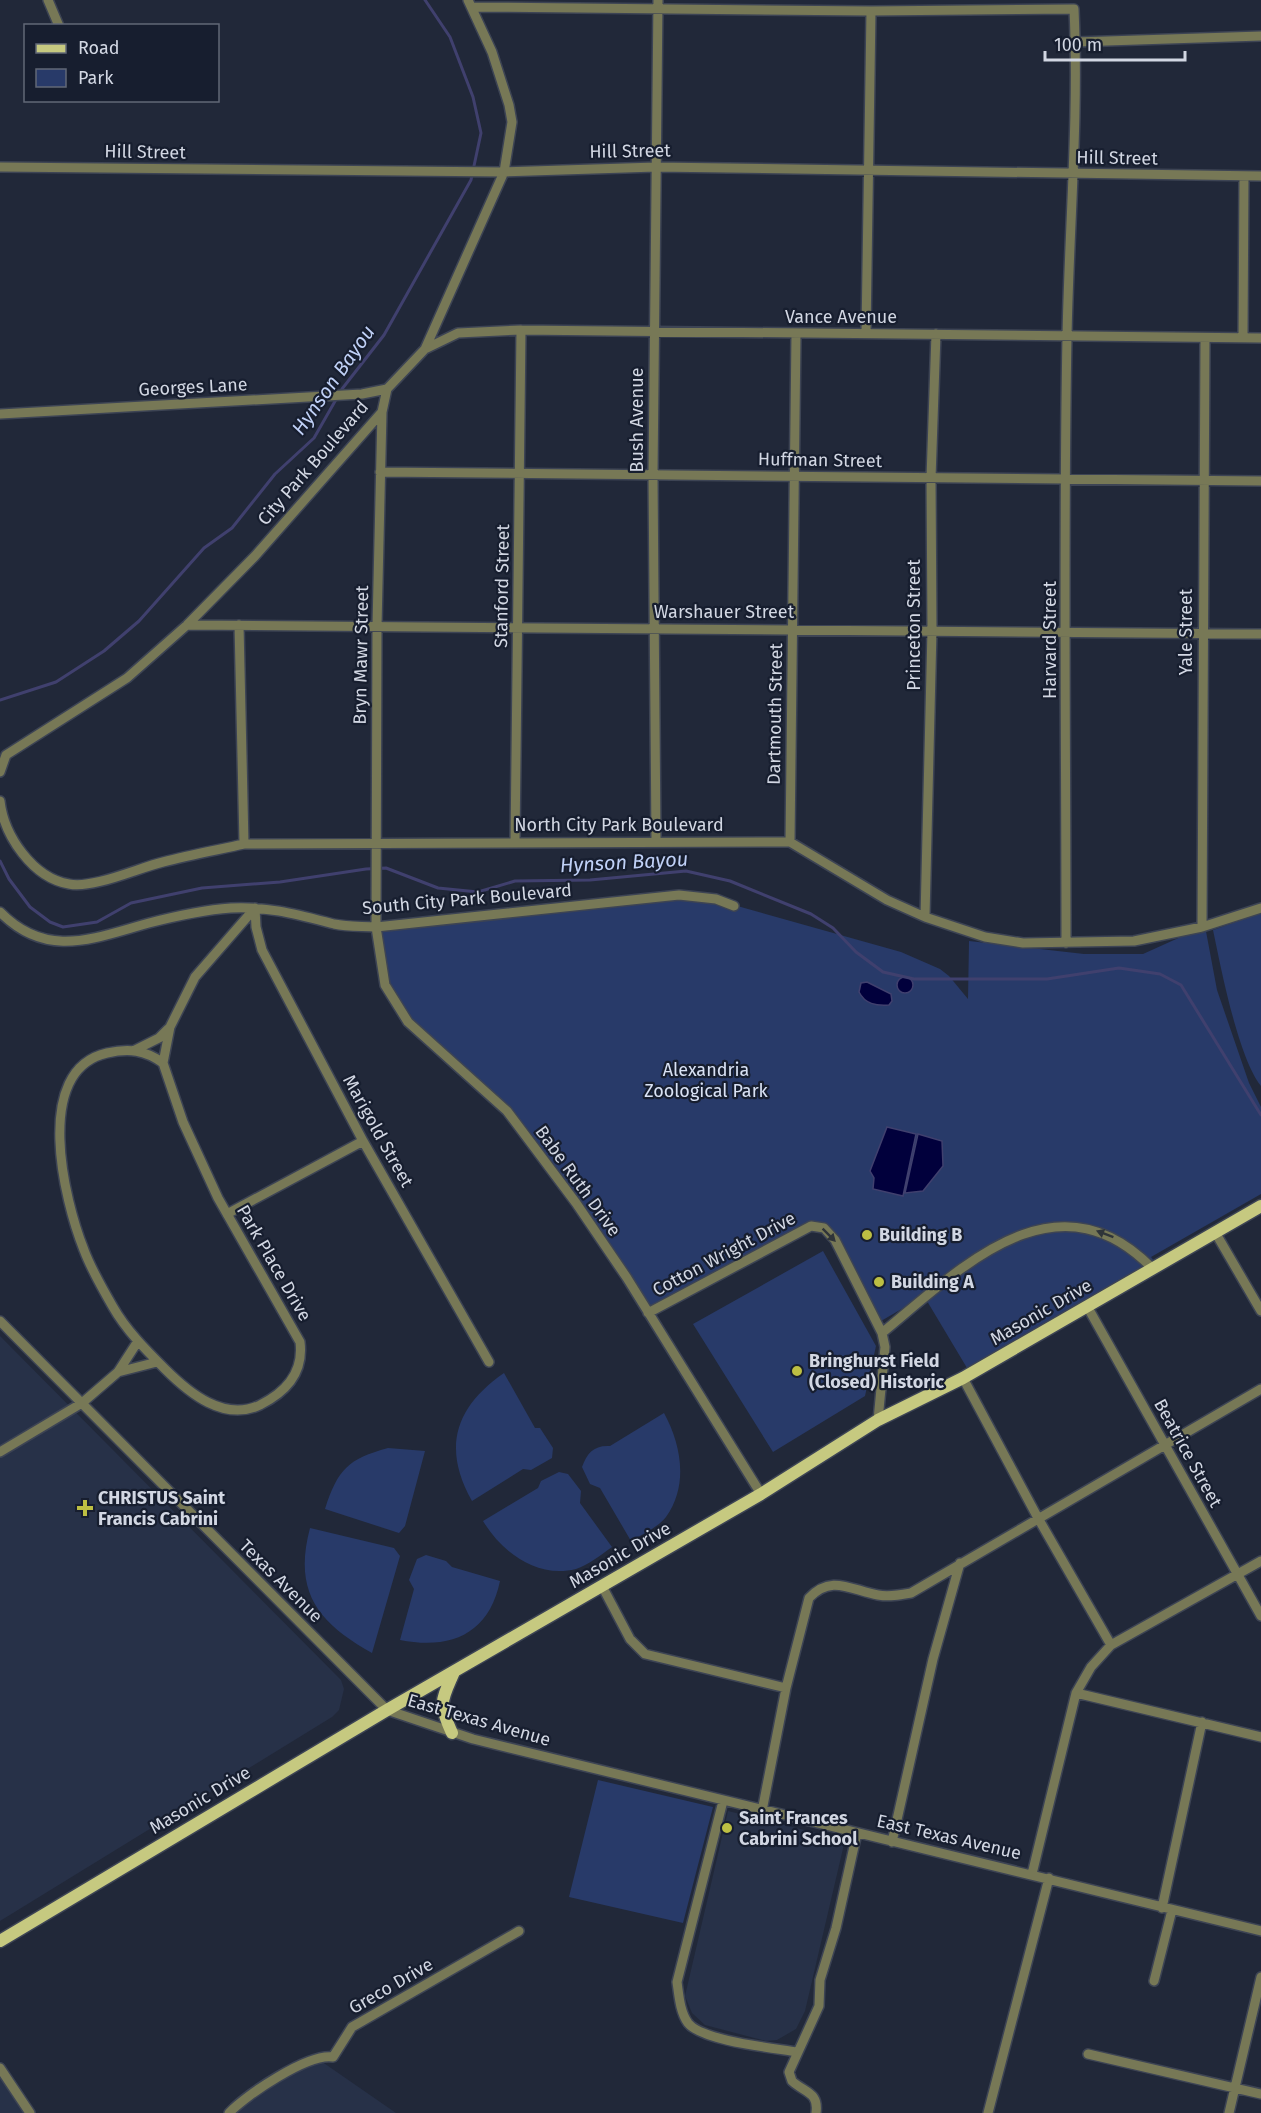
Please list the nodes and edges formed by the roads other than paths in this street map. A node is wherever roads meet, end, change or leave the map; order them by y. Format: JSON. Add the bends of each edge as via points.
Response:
{"nodes":[{"id":1,"x":48,"y":0,"type":"edge"},
{"id":2,"x":470,"y":4,"type":"edge"},
{"id":3,"x":658,"y":4,"type":"edge"},
{"id":4,"x":1031,"y":4,"type":"edge"},
{"id":5,"x":907,"y":5,"type":"edge"},
{"id":6,"x":871,"y":10,"type":"junction"},
{"id":7,"x":58,"y":24,"type":"edge"},
{"id":8,"x":1261,"y":36,"type":"edge"},
{"id":9,"x":1076,"y":42,"type":"junction"},
{"id":10,"x":656,"y":166,"type":"junction"},
{"id":11,"x":0,"y":167,"type":"edge"},
{"id":12,"x":867,"y":169,"type":"junction"},
{"id":13,"x":504,"y":172,"type":"junction"},
{"id":14,"x":1074,"y":174,"type":"junction"},
{"id":15,"x":1244,"y":176,"type":"junction"},
{"id":16,"x":1261,"y":176,"type":"edge"},
{"id":17,"x":522,"y":330,"type":"junction"},
{"id":18,"x":654,"y":331,"type":"junction"},
{"id":19,"x":866,"y":333,"type":"junction"},
{"id":20,"x":796,"y":334,"type":"junction"},
{"id":21,"x":936,"y":334,"type":"junction"},
{"id":22,"x":1067,"y":336,"type":"junction"},
{"id":23,"x":1205,"y":338,"type":"junction"},
{"id":24,"x":1243,"y":338,"type":"junction"},
{"id":25,"x":1261,"y":338,"type":"edge"},
{"id":26,"x":424,"y":349,"type":"junction"},
{"id":27,"x":387,"y":389,"type":"junction"},
{"id":28,"x":382,"y":412,"type":"junction"},
{"id":29,"x":0,"y":414,"type":"edge"},
{"id":30,"x":380,"y":472,"type":"junction"},
{"id":31,"x":520,"y":474,"type":"junction"},
{"id":32,"x":653,"y":475,"type":"junction"},
{"id":33,"x":794,"y":477,"type":"junction"},
{"id":34,"x":931,"y":478,"type":"junction"},
{"id":35,"x":1066,"y":480,"type":"junction"},
{"id":36,"x":1204,"y":481,"type":"junction"},
{"id":37,"x":1261,"y":481,"type":"edge"},
{"id":38,"x":187,"y":625,"type":"junction"},
{"id":39,"x":239,"y":625,"type":"junction"},
{"id":40,"x":377,"y":626,"type":"junction"},
{"id":41,"x":518,"y":627,"type":"junction"},
{"id":42,"x":654,"y":628,"type":"junction"},
{"id":43,"x":792,"y":629,"type":"junction"},
{"id":44,"x":932,"y":630,"type":"junction"},
{"id":45,"x":1067,"y":631,"type":"junction"},
{"id":46,"x":1202,"y":633,"type":"junction"},
{"id":47,"x":1261,"y":634,"type":"edge"},
{"id":48,"x":3,"y":754,"type":"edge"},
{"id":49,"x":0,"y":772,"type":"edge"},
{"id":50,"x":0,"y":804,"type":"edge"},
{"id":51,"x":656,"y":840,"type":"junction"},
{"id":52,"x":376,"y":842,"type":"junction"},
{"id":53,"x":515,"y":842,"type":"junction"},
{"id":54,"x":790,"y":842,"type":"junction"},
{"id":55,"x":244,"y":844,"type":"junction"},
{"id":56,"x":378,"y":899,"type":"joint"},
{"id":57,"x":734,"y":906,"type":"dead end"},
{"id":58,"x":255,"y":908,"type":"junction"},
{"id":59,"x":1261,"y":908,"type":"edge"},
{"id":60,"x":0,"y":912,"type":"edge"},
{"id":61,"x":925,"y":917,"type":"junction"},
{"id":62,"x":376,"y":927,"type":"junction"},
{"id":63,"x":1202,"y":927,"type":"junction"},
{"id":64,"x":1066,"y":944,"type":"junction"},
{"id":65,"x":170,"y":1027,"type":"junction"},
{"id":66,"x":135,"y":1050,"type":"junction"},
{"id":67,"x":163,"y":1062,"type":"junction"},
{"id":68,"x":363,"y":1141,"type":"junction"},
{"id":69,"x":1261,"y":1206,"type":"edge"},
{"id":70,"x":227,"y":1214,"type":"junction"},
{"id":71,"x":1215,"y":1233,"type":"junction"},
{"id":72,"x":1152,"y":1268,"type":"junction"},
{"id":73,"x":1087,"y":1306,"type":"junction"},
{"id":74,"x":1261,"y":1311,"type":"edge"},
{"id":75,"x":648,"y":1313,"type":"junction"},
{"id":76,"x":0,"y":1321,"type":"edge"},
{"id":77,"x":882,"y":1333,"type":"junction"},
{"id":78,"x":138,"y":1341,"type":"junction"},
{"id":79,"x":157,"y":1362,"type":"junction"},
{"id":80,"x":489,"y":1362,"type":"dead end"},
{"id":81,"x":118,"y":1371,"type":"junction"},
{"id":82,"x":963,"y":1377,"type":"junction"},
{"id":83,"x":1261,"y":1389,"type":"edge"},
{"id":84,"x":82,"y":1403,"type":"junction"},
{"id":85,"x":878,"y":1420,"type":"junction"},
{"id":86,"x":1164,"y":1445,"type":"junction"},
{"id":87,"x":0,"y":1452,"type":"edge"},
{"id":88,"x":761,"y":1494,"type":"junction"},
{"id":89,"x":1038,"y":1518,"type":"junction"},
{"id":90,"x":1261,"y":1561,"type":"edge"},
{"id":91,"x":960,"y":1563,"type":"junction"},
{"id":92,"x":1238,"y":1575,"type":"junction"},
{"id":93,"x":602,"y":1586,"type":"junction"},
{"id":94,"x":1261,"y":1616,"type":"edge"},
{"id":95,"x":1111,"y":1645,"type":"junction"},
{"id":96,"x":454,"y":1671,"type":"junction"},
{"id":97,"x":786,"y":1688,"type":"junction"},
{"id":98,"x":1076,"y":1693,"type":"junction"},
{"id":99,"x":387,"y":1710,"type":"junction"},
{"id":100,"x":1202,"y":1722,"type":"junction"},
{"id":101,"x":452,"y":1733,"type":"junction"},
{"id":102,"x":1261,"y":1737,"type":"edge"},
{"id":103,"x":723,"y":1801,"type":"junction"},
{"id":104,"x":762,"y":1811,"type":"junction"},
{"id":105,"x":857,"y":1833,"type":"junction"},
{"id":106,"x":892,"y":1842,"type":"junction"},
{"id":107,"x":1032,"y":1874,"type":"junction"},
{"id":108,"x":1049,"y":1878,"type":"junction"},
{"id":109,"x":1167,"y":1909,"type":"junction"},
{"id":110,"x":1261,"y":1931,"type":"edge"},
{"id":111,"x":519,"y":1932,"type":"dead end"},
{"id":112,"x":0,"y":1941,"type":"edge"},
{"id":113,"x":1261,"y":1977,"type":"edge"},
{"id":114,"x":1154,"y":1981,"type":"dead end"},
{"id":115,"x":797,"y":2052,"type":"junction"},
{"id":116,"x":1088,"y":2054,"type":"dead end"},
{"id":117,"x":0,"y":2068,"type":"edge"},
{"id":118,"x":1235,"y":2088,"type":"junction"},
{"id":119,"x":1261,"y":2094,"type":"edge"},
{"id":120,"x":30,"y":2113,"type":"edge"},
{"id":121,"x":229,"y":2113,"type":"edge"},
{"id":122,"x":816,"y":2113,"type":"edge"},
{"id":123,"x":988,"y":2113,"type":"edge"},
{"id":124,"x":1229,"y":2113,"type":"edge"}],
"edges":[{"from":1,"to":7,"type":"street"},
{"from":2,"to":3,"type":"street"},
{"from":2,"to":13,"type":"street","name":"City Park Boulevard","via":[[509,105],[512,122]]},
{"from":3,"to":6,"type":"street"},
{"from":3,"to":10,"type":"street","name":"Bush Avenue"},
{"from":4,"to":5,"type":"street"},
{"from":4,"to":9,"type":"street","name":"Harvard Street","via":[[1074,9]]},
{"from":5,"to":6,"type":"street"},
{"from":6,"to":12,"type":"street"},
{"from":8,"to":9,"type":"street"},
{"from":9,"to":14,"type":"street","name":"Harvard Street"},
{"from":10,"to":12,"type":"street","name":"Hill Street"},
{"from":10,"to":13,"type":"street","name":"Hill Street"},
{"from":10,"to":18,"type":"street","name":"Bush Avenue"},
{"from":11,"to":13,"type":"street","name":"Hill Street"},
{"from":12,"to":14,"type":"street","name":"Hill Street"},
{"from":12,"to":19,"type":"street"},
{"from":13,"to":26,"type":"street","name":"City Park Boulevard"},
{"from":14,"to":15,"type":"street","name":"Hill Street"},
{"from":14,"to":22,"type":"street","name":"Harvard Street"},
{"from":15,"to":16,"type":"street","name":"Hill Street"},
{"from":15,"to":24,"type":"street"},
{"from":17,"to":18,"type":"street","name":"Vance Avenue"},
{"from":17,"to":26,"type":"street","name":"Vance Avenue","via":[[458,333]]},
{"from":17,"to":31,"type":"street","name":"Stanford Street"},
{"from":18,"to":20,"type":"street","name":"Vance Avenue"},
{"from":18,"to":32,"type":"street","name":"Bush Avenue"},
{"from":19,"to":20,"type":"street","name":"Vance Avenue"},
{"from":19,"to":21,"type":"street","name":"Vance Avenue"},
{"from":20,"to":33,"type":"street","name":"Dartmouth Street"},
{"from":21,"to":22,"type":"street","name":"Vance Avenue"},
{"from":21,"to":34,"type":"street","name":"Princeton Street"},
{"from":22,"to":23,"type":"street","name":"Vance Avenue"},
{"from":22,"to":35,"type":"street","name":"Harvard Street"},
{"from":23,"to":24,"type":"street","name":"Vance Avenue"},
{"from":23,"to":36,"type":"street","name":"Yale Street"},
{"from":24,"to":25,"type":"street","name":"Vance Avenue"},
{"from":26,"to":27,"type":"street","name":"City Park Boulevard"},
{"from":27,"to":28,"type":"street","name":"City Park Boulevard"},
{"from":27,"to":29,"type":"street","name":"Georges Lane","via":[[362,394]]},
{"from":28,"to":30,"type":"street","name":"Bryn Mawr Street"},
{"from":28,"to":38,"type":"street","name":"City Park Boulevard","via":[[255,556]]},
{"from":30,"to":31,"type":"street","name":"Huffman Street"},
{"from":30,"to":40,"type":"street","name":"Bryn Mawr Street"},
{"from":31,"to":32,"type":"street","name":"Huffman Street"},
{"from":31,"to":41,"type":"street","name":"Stanford Street"},
{"from":32,"to":33,"type":"street","name":"Huffman Street"},
{"from":32,"to":42,"type":"street","name":"Bush Avenue"},
{"from":33,"to":34,"type":"street","name":"Huffman Street"},
{"from":33,"to":43,"type":"street","name":"Dartmouth Street"},
{"from":34,"to":35,"type":"street","name":"Huffman Street"},
{"from":34,"to":44,"type":"street","name":"Princeton Street"},
{"from":35,"to":36,"type":"street","name":"Huffman Street"},
{"from":35,"to":45,"type":"street","name":"Harvard Street"},
{"from":36,"to":37,"type":"street","name":"Huffman Street"},
{"from":36,"to":46,"type":"street","name":"Yale Street"},
{"from":38,"to":39,"type":"street","name":"Warshauer Street"},
{"from":38,"to":48,"type":"street","name":"City Park Boulevard","via":[[127,678]]},
{"from":39,"to":40,"type":"street","name":"Warshauer Street"},
{"from":39,"to":55,"type":"street"},
{"from":40,"to":41,"type":"street","name":"Warshauer Street"},
{"from":40,"to":52,"type":"street","name":"Bryn Mawr Street"},
{"from":41,"to":42,"type":"street","name":"Warshauer Street"},
{"from":41,"to":53,"type":"street","name":"Stanford Street"},
{"from":42,"to":43,"type":"street","name":"Warshauer Street"},
{"from":42,"to":51,"type":"street","name":"Bush Avenue"},
{"from":43,"to":44,"type":"street","name":"Warshauer Street"},
{"from":43,"to":54,"type":"street","name":"Dartmouth Street"},
{"from":44,"to":45,"type":"street","name":"Warshauer Street"},
{"from":44,"to":61,"type":"street","name":"Princeton Street"},
{"from":45,"to":46,"type":"street","name":"Warshauer Street"},
{"from":45,"to":64,"type":"street","name":"Harvard Street"},
{"from":46,"to":47,"type":"street","name":"Warshauer Street"},
{"from":46,"to":63,"type":"street","name":"Yale Street"},
{"from":48,"to":49,"type":"street"},
{"from":50,"to":55,"type":"street","name":"North City Park Boulevard","via":[[8,830],[33,866],[71,885]]},
{"from":51,"to":53,"type":"street","name":"North City Park Boulevard"},
{"from":51,"to":54,"type":"street","name":"North City Park Boulevard"},
{"from":52,"to":53,"type":"street","name":"North City Park Boulevard"},
{"from":52,"to":55,"type":"street","name":"North City Park Boulevard"},
{"from":52,"to":56,"type":"street","name":"Bryn Mawr Street"},
{"from":54,"to":61,"type":"street","via":[[887,900]]},
{"from":56,"to":62,"type":"street","name":"Babe Ruth Drive"},
{"from":57,"to":62,"type":"street","name":"South City Park Boulevard","via":[[716,899],[679,895]]},
{"from":58,"to":60,"type":"street","name":"South City Park Boulevard","via":[[181,915],[77,942],[40,938],[20,929]]},
{"from":58,"to":62,"type":"street","name":"South City Park Boulevard"},
{"from":58,"to":65,"type":"street","via":[[195,977]]},
{"from":58,"to":68,"type":"street","name":"Marigold Street","via":[[262,950]]},
{"from":59,"to":63,"type":"street"},
{"from":61,"to":64,"type":"street","via":[[985,937]]},
{"from":62,"to":75,"type":"street","name":"Babe Ruth Drive","via":[[385,985],[398,1007],[422,1035],[507,1111],[576,1203]]},
{"from":63,"to":64,"type":"street","via":[[1134,941]]},
{"from":65,"to":66,"type":"street","via":[[159,1038]]},
{"from":65,"to":67,"type":"street"},
{"from":66,"to":67,"type":"street"},
{"from":66,"to":78,"type":"street","name":"Park Place Drive","via":[[96,1056],[81,1064],[64,1097],[59,1127],[68,1196],[84,1250],[114,1309]]},
{"from":67,"to":70,"type":"street","name":"Park Place Drive","via":[[195,1152]]},
{"from":68,"to":70,"type":"street"},
{"from":68,"to":80,"type":"street","name":"Marigold Street"},
{"from":69,"to":71,"type":"main road","name":"Masonic Drive"},
{"from":70,"to":79,"type":"street","name":"Park Place Drive","via":[[300,1342],[299,1370],[276,1396],[240,1411],[223,1410],[206,1402]]},
{"from":71,"to":72,"type":"main road","name":"Masonic Drive"},
{"from":71,"to":74,"type":"street"},
{"from":72,"to":73,"type":"main road","name":"Masonic Drive"},
{"from":72,"to":77,"type":"street","one_way":true,"via":[[1128,1245],[1107,1234],[1056,1226],[1035,1230],[1003,1242],[944,1281]]},
{"from":73,"to":82,"type":"main road","name":"Masonic Drive"},
{"from":73,"to":86,"type":"street","name":"Beatrice Street"},
{"from":75,"to":77,"type":"street","name":"Cotton Wright Drive","one_way":true,"via":[[817,1226],[835,1240]]},
{"from":75,"to":88,"type":"street","name":"Babe Ruth Drive"},
{"from":76,"to":84,"type":"street","name":"Texas Avenue"},
{"from":77,"to":85,"type":"street","name":"Cotton Wright Drive","via":[[885,1347]]},
{"from":78,"to":79,"type":"street","name":"Park Place Drive"},
{"from":78,"to":81,"type":"street"},
{"from":79,"to":81,"type":"street"},
{"from":81,"to":84,"type":"street"},
{"from":82,"to":85,"type":"main road","name":"Masonic Drive"},
{"from":82,"to":89,"type":"street"},
{"from":83,"to":86,"type":"street"},
{"from":84,"to":87,"type":"street"},
{"from":84,"to":99,"type":"street","name":"Texas Avenue"},
{"from":85,"to":88,"type":"main road","name":"Masonic Drive"},
{"from":86,"to":89,"type":"street"},
{"from":86,"to":92,"type":"street","name":"Beatrice Street"},
{"from":88,"to":93,"type":"main road","name":"Masonic Drive"},
{"from":89,"to":91,"type":"street"},
{"from":89,"to":95,"type":"street"},
{"from":90,"to":92,"type":"street"},
{"from":91,"to":97,"type":"street","via":[[911,1593],[878,1595],[836,1584],[816,1591],[808,1598]]},
{"from":91,"to":106,"type":"street","via":[[933,1659]]},
{"from":92,"to":94,"type":"street","name":"Beatrice Street"},
{"from":92,"to":95,"type":"street"},
{"from":93,"to":96,"type":"main road","name":"Masonic Drive"},
{"from":93,"to":97,"type":"street","via":[[630,1639],[645,1654]]},
{"from":95,"to":98,"type":"street","via":[[1091,1667]]},
{"from":96,"to":99,"type":"main road","name":"Masonic Drive"},
{"from":96,"to":101,"type":"main road","via":[[441,1701]]},
{"from":97,"to":104,"type":"street"},
{"from":98,"to":100,"type":"street"},
{"from":98,"to":107,"type":"street"},
{"from":99,"to":101,"type":"street","name":"East Texas Avenue"},
{"from":99,"to":112,"type":"main road","name":"Masonic Drive"},
{"from":100,"to":102,"type":"street"},
{"from":100,"to":109,"type":"street"},
{"from":101,"to":103,"type":"street","name":"East Texas Avenue"},
{"from":103,"to":104,"type":"street","name":"East Texas Avenue"},
{"from":103,"to":115,"type":"street","via":[[677,1982],[681,2008],[689,2025],[706,2035]]},
{"from":104,"to":105,"type":"street","name":"East Texas Avenue"},
{"from":105,"to":106,"type":"street","name":"East Texas Avenue"},
{"from":105,"to":115,"type":"street","via":[[820,1980],[819,2006]]},
{"from":106,"to":107,"type":"street","name":"East Texas Avenue"},
{"from":107,"to":108,"type":"street","name":"East Texas Avenue"},
{"from":108,"to":109,"type":"street","name":"East Texas Avenue"},
{"from":108,"to":123,"type":"street"},
{"from":109,"to":110,"type":"street","name":"East Texas Avenue"},
{"from":109,"to":114,"type":"street"},
{"from":111,"to":121,"type":"street","name":"Greco Drive","via":[[352,2027],[333,2056],[281,2075]]},
{"from":113,"to":118,"type":"street"},
{"from":115,"to":122,"type":"street","via":[[789,2072],[792,2081],[812,2093],[817,2101]]},
{"from":116,"to":118,"type":"street"},
{"from":117,"to":120,"type":"street"},
{"from":118,"to":119,"type":"street"},
{"from":118,"to":124,"type":"street"}]}
